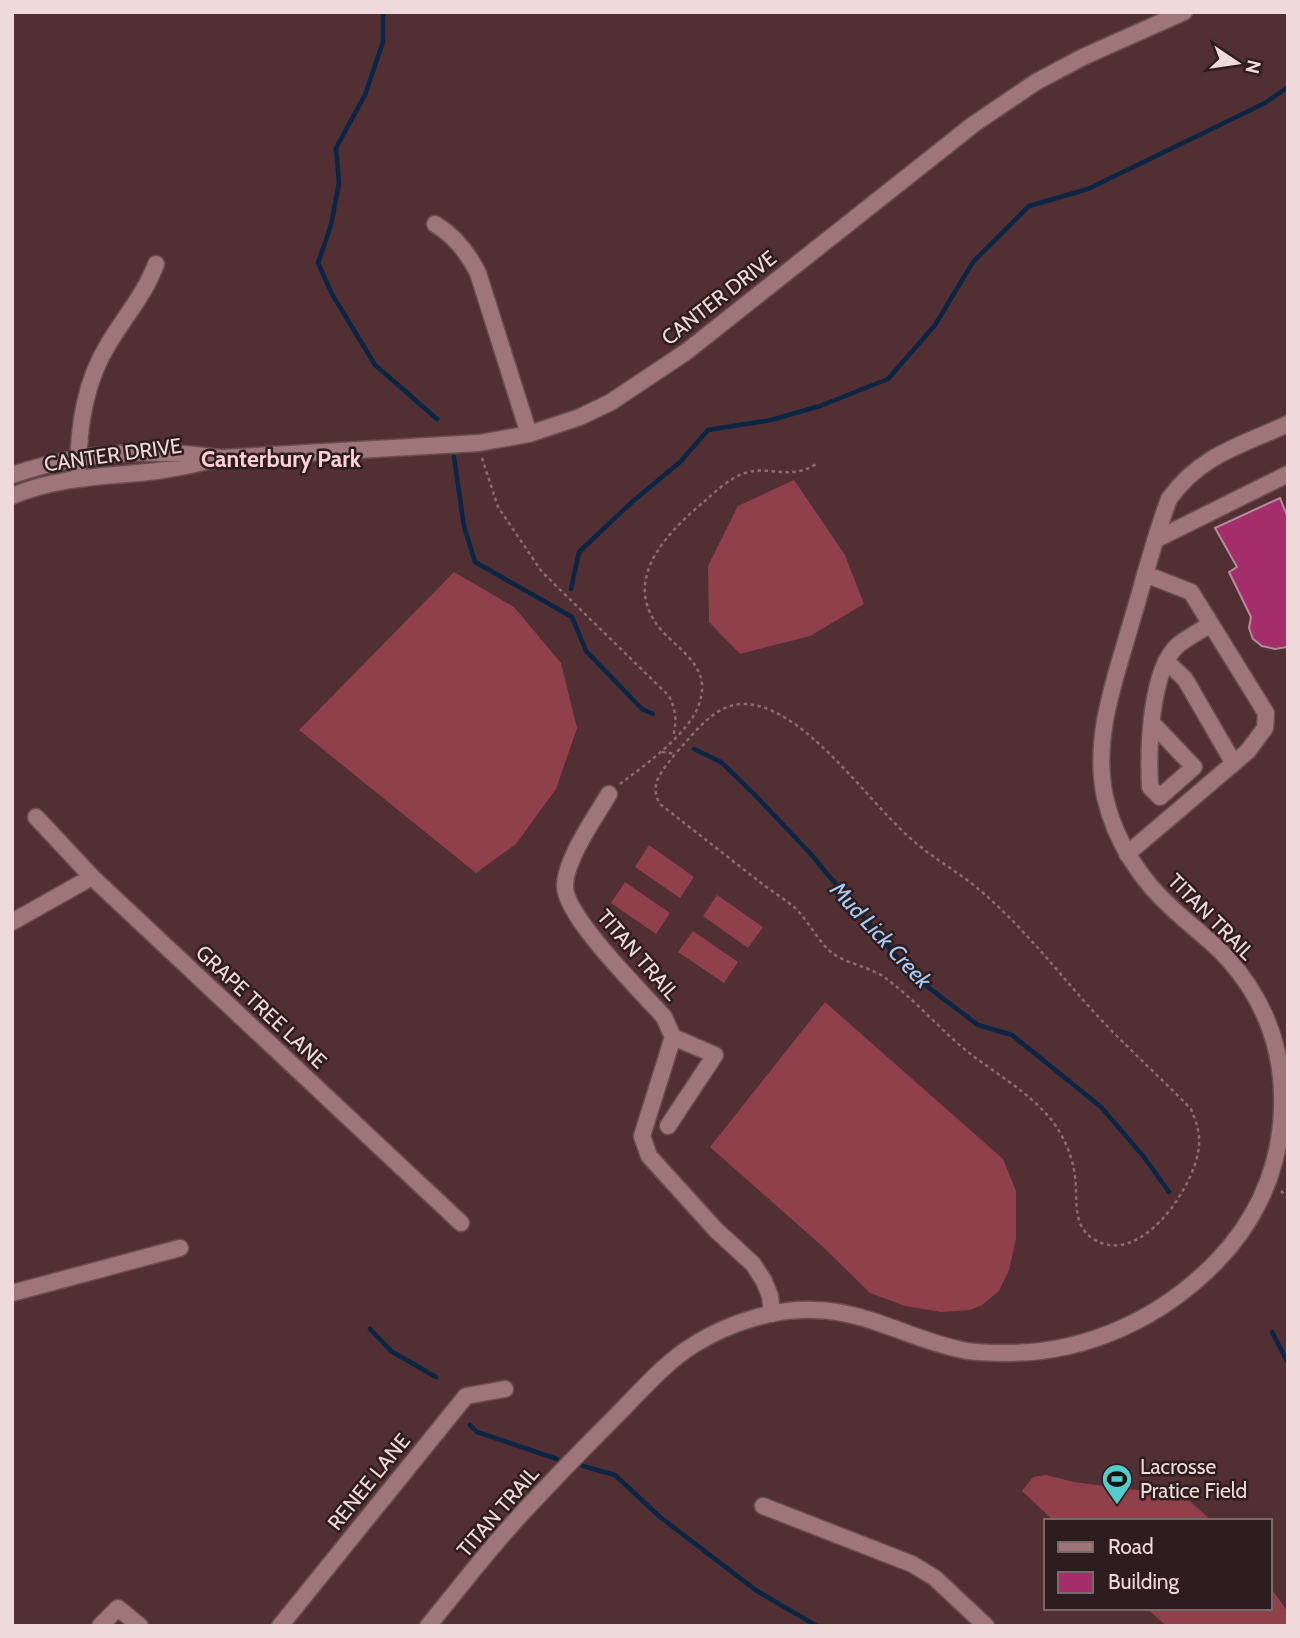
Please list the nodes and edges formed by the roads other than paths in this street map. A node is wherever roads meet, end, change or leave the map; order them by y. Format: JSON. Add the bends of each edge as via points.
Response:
{"nodes":[{"id":1,"x":1184,"y":12,"type":"edge"},
{"id":2,"x":435,"y":224,"type":"dead end"},
{"id":3,"x":156,"y":264,"type":"dead end"},
{"id":4,"x":1288,"y":424,"type":"edge"},
{"id":5,"x":529,"y":435,"type":"junction"},
{"id":6,"x":78,"y":458,"type":"junction"},
{"id":7,"x":221,"y":458,"type":"junction"},
{"id":8,"x":1288,"y":474,"type":"edge"},
{"id":9,"x":12,"y":475,"type":"edge"},
{"id":10,"x":77,"y":478,"type":"junction"},
{"id":11,"x":12,"y":496,"type":"edge"},
{"id":12,"x":1155,"y":540,"type":"junction"},
{"id":13,"x":1145,"y":574,"type":"junction"},
{"id":14,"x":1210,"y":624,"type":"junction"},
{"id":15,"x":1166,"y":661,"type":"junction"},
{"id":16,"x":1152,"y":723,"type":"dead end"},
{"id":17,"x":1233,"y":762,"type":"junction"},
{"id":18,"x":609,"y":793,"type":"road end"},
{"id":19,"x":36,"y":817,"type":"dead end"},
{"id":20,"x":1127,"y":854,"type":"junction"},
{"id":21,"x":92,"y":877,"type":"junction"},
{"id":22,"x":12,"y":922,"type":"edge"},
{"id":23,"x":673,"y":1037,"type":"junction"},
{"id":24,"x":1281,"y":1039,"type":"edge"},
{"id":25,"x":668,"y":1126,"type":"dead end"},
{"id":26,"x":461,"y":1223,"type":"dead end"},
{"id":27,"x":180,"y":1248,"type":"dead end"},
{"id":28,"x":12,"y":1293,"type":"edge"},
{"id":29,"x":772,"y":1314,"type":"junction"},
{"id":30,"x":505,"y":1389,"type":"dead end"},
{"id":31,"x":763,"y":1506,"type":"dead end"},
{"id":32,"x":100,"y":1626,"type":"edge"},
{"id":33,"x":140,"y":1626,"type":"edge"},
{"id":34,"x":280,"y":1626,"type":"edge"},
{"id":35,"x":428,"y":1626,"type":"edge"},
{"id":36,"x":986,"y":1626,"type":"edge"}],
"edges":[{"from":1,"to":5,"type":"street","name":"CANTER DRIVE","via":[[1036,82],[974,124],[649,378],[580,418]]},
{"from":2,"to":5,"type":"street","via":[[457,241],[478,273]]},
{"from":3,"to":6,"type":"street","via":[[149,284],[93,374],[80,426]]},
{"from":4,"to":12,"type":"street","name":"TITAN TRAIL","via":[[1194,470],[1169,499]]},
{"from":5,"to":7,"type":"street","name":"CANTER DRIVE","via":[[479,443]]},
{"from":6,"to":7,"type":"street","name":"CANTER DRIVE","via":[[173,453]]},
{"from":6,"to":9,"type":"street","name":"CANTER DRIVE"},
{"from":6,"to":10,"type":"street"},
{"from":7,"to":10,"type":"street","name":"CANTER DRIVE","via":[[156,471]]},
{"from":8,"to":12,"type":"street"},
{"from":10,"to":11,"type":"street","name":"CANTER DRIVE"},
{"from":12,"to":13,"type":"street","name":"TITAN TRAIL"},
{"from":13,"to":14,"type":"street","via":[[1191,592]]},
{"from":13,"to":20,"type":"street","name":"TITAN TRAIL","via":[[1101,748],[1106,801]]},
{"from":14,"to":15,"type":"street","via":[[1178,645]]},
{"from":14,"to":17,"type":"street","via":[[1266,713],[1265,728]]},
{"from":15,"to":16,"type":"street"},
{"from":15,"to":17,"type":"street","via":[[1185,679]]},
{"from":17,"to":20,"type":"street"},
{"from":18,"to":23,"type":"street","name":"TITAN TRAIL","via":[[574,854],[565,886],[568,901],[579,921],[664,1017]]},
{"from":19,"to":21,"type":"street","name":"GRAPE TREE LANE"},
{"from":20,"to":24,"type":"street","name":"TITAN TRAIL","via":[[1144,880],[1226,956]]},
{"from":21,"to":22,"type":"street"},
{"from":21,"to":26,"type":"street","name":"GRAPE TREE LANE"},
{"from":23,"to":25,"type":"street","via":[[715,1055]]},
{"from":23,"to":29,"type":"street","via":[[642,1136],[649,1156],[753,1264],[767,1288]]},
{"from":24,"to":29,"type":"street","name":"TITAN TRAIL","via":[[1278,1152],[1256,1208],[1230,1247],[1205,1273],[1124,1329],[1056,1348],[989,1353],[961,1349],[847,1313]]},
{"from":27,"to":28,"type":"street"},
{"from":29,"to":35,"type":"street","name":"TITAN TRAIL","via":[[716,1332],[672,1360],[512,1524]]},
{"from":30,"to":34,"type":"street","name":"RENEE LANE","via":[[466,1396]]},
{"from":31,"to":36,"type":"street","via":[[912,1564],[935,1578]]},
{"from":32,"to":33,"type":"street","via":[[118,1608]]}]}
